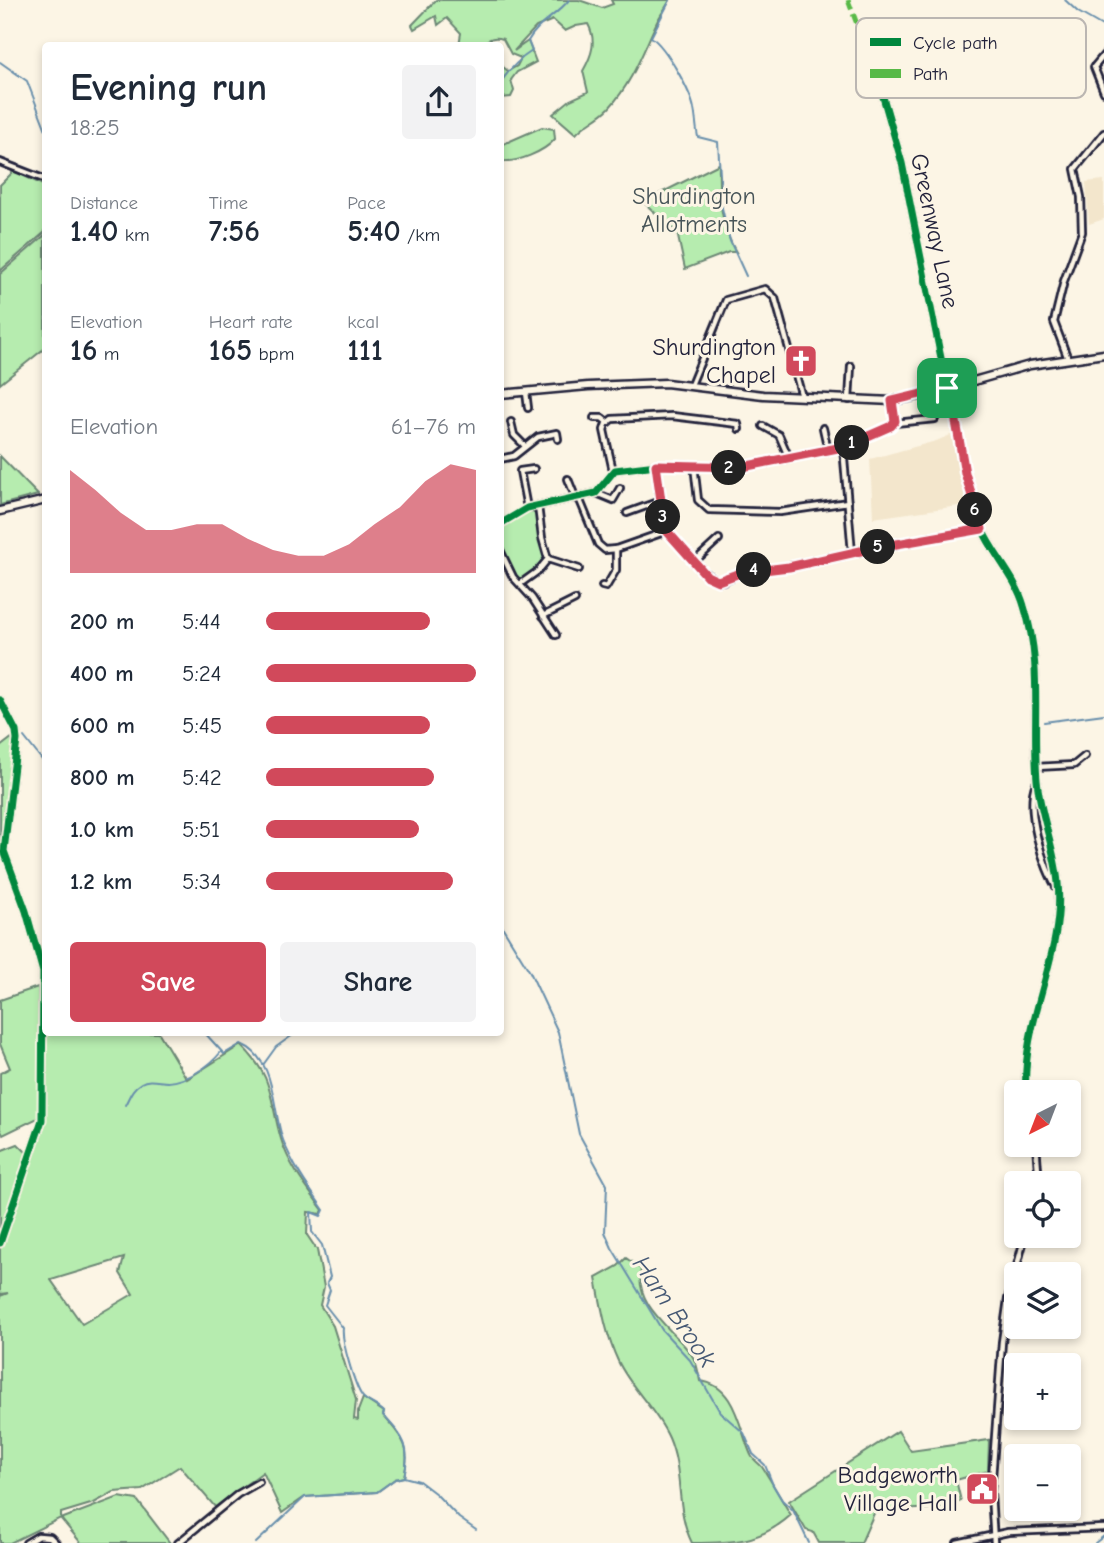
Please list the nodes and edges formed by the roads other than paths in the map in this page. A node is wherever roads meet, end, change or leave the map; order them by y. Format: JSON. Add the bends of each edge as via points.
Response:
{"nodes":[{"id":1,"x":1104,"y":55,"type":"edge"},
{"id":2,"x":1104,"y":92,"type":"edge"},
{"id":3,"x":883,"y":98,"type":"edge"},
{"id":4,"x":1104,"y":134,"type":"edge"},
{"id":5,"x":0,"y":162,"type":"edge"},
{"id":6,"x":42,"y":178,"type":"edge"},
{"id":7,"x":1104,"y":354,"type":"edge"},
{"id":8,"x":1068,"y":359,"type":"junction"},
{"id":9,"x":851,"y":366,"type":"dead end"},
{"id":10,"x":691,"y":385,"type":"junction"},
{"id":11,"x":949,"y":388,"type":"junction"},
{"id":12,"x":526,"y":392,"type":"junction"},
{"id":13,"x":504,"y":394,"type":"edge"},
{"id":14,"x":802,"y":397,"type":"junction"},
{"id":15,"x":849,"y":400,"type":"junction"},
{"id":16,"x":892,"y":401,"type":"junction"},
{"id":17,"x":528,"y":408,"type":"dead end"},
{"id":18,"x":594,"y":418,"type":"dead end"},
{"id":19,"x":935,"y":419,"type":"dead end"},
{"id":20,"x":511,"y":422,"type":"dead end"},
{"id":21,"x":607,"y":422,"type":"junction"},
{"id":22,"x":739,"y":424,"type":"dead end"},
{"id":23,"x":894,"y":424,"type":"junction"},
{"id":24,"x":763,"y":426,"type":"dead end"},
{"id":25,"x":556,"y":427,"type":"dead end"},
{"id":26,"x":823,"y":428,"type":"dead end"},
{"id":27,"x":525,"y":446,"type":"junction"},
{"id":28,"x":843,"y":447,"type":"junction"},
{"id":29,"x":828,"y":450,"type":"junction"},
{"id":30,"x":504,"y":458,"type":"edge"},
{"id":31,"x":789,"y":458,"type":"junction"},
{"id":32,"x":656,"y":465,"type":"junction"},
{"id":33,"x":694,"y":465,"type":"junction"},
{"id":34,"x":534,"y":469,"type":"dead end"},
{"id":35,"x":613,"y":471,"type":"junction"},
{"id":36,"x":568,"y":479,"type":"dead end"},
{"id":37,"x":620,"y":488,"type":"dead end"},
{"id":38,"x":596,"y":494,"type":"junction"},
{"id":39,"x":577,"y":499,"type":"junction"},
{"id":40,"x":42,"y":501,"type":"edge"},
{"id":41,"x":660,"y":501,"type":"junction"},
{"id":42,"x":848,"y":502,"type":"junction"},
{"id":43,"x":538,"y":506,"type":"junction"},
{"id":44,"x":527,"y":508,"type":"junction"},
{"id":45,"x":0,"y":511,"type":"edge"},
{"id":46,"x":627,"y":513,"type":"dead end"},
{"id":47,"x":504,"y":522,"type":"edge"},
{"id":48,"x":982,"y":529,"type":"junction"},
{"id":49,"x":667,"y":531,"type":"junction"},
{"id":50,"x":719,"y":539,"type":"dead end"},
{"id":51,"x":616,"y":549,"type":"junction"},
{"id":52,"x":852,"y":553,"type":"junction"},
{"id":53,"x":504,"y":558,"type":"edge"},
{"id":54,"x":548,"y":559,"type":"junction"},
{"id":55,"x":694,"y":562,"type":"junction"},
{"id":56,"x":579,"y":569,"type":"dead end"},
{"id":57,"x":520,"y":584,"type":"junction"},
{"id":58,"x":605,"y":588,"type":"dead end"},
{"id":59,"x":575,"y":600,"type":"dead end"},
{"id":60,"x":543,"y":616,"type":"junction"},
{"id":61,"x":556,"y":635,"type":"dead end"},
{"id":62,"x":0,"y":701,"type":"edge"},
{"id":63,"x":1085,"y":756,"type":"dead end"},
{"id":64,"x":1036,"y":767,"type":"junction"},
{"id":65,"x":1037,"y":782,"type":"junction"},
{"id":66,"x":1059,"y":891,"type":"junction"},
{"id":67,"x":42,"y":968,"type":"edge"},
{"id":68,"x":43,"y":1036,"type":"edge"},
{"id":69,"x":1026,"y":1080,"type":"edge"},
{"id":70,"x":0,"y":1243,"type":"edge"},
{"id":71,"x":1022,"y":1248,"type":"edge"},
{"id":72,"x":259,"y":1482,"type":"dead end"},
{"id":73,"x":1104,"y":1528,"type":"edge"},
{"id":74,"x":993,"y":1535,"type":"junction"},
{"id":75,"x":26,"y":1543,"type":"edge"},
{"id":76,"x":56,"y":1543,"type":"edge"},
{"id":77,"x":178,"y":1543,"type":"edge"},
{"id":78,"x":957,"y":1543,"type":"edge"},
{"id":79,"x":994,"y":1543,"type":"edge"}],
"edges":[{"from":1,"to":2,"type":"street","via":[[1094,68]]},
{"from":3,"to":11,"type":"street","name":"Greenway Lane","via":[[902,163]]},
{"from":4,"to":8,"type":"street","via":[[1075,169],[1082,232],[1054,321]]},
{"from":5,"to":6,"type":"street"},
{"from":7,"to":8,"type":"main road"},
{"from":8,"to":11,"type":"main road","via":[[1001,371]]},
{"from":9,"to":15,"type":"street"},
{"from":10,"to":12,"type":"main road","via":[[645,383]]},
{"from":10,"to":14,"type":"main road"},
{"from":10,"to":14,"type":"street","via":[[726,300],[765,289],[775,298]]},
{"from":11,"to":16,"type":"main road"},
{"from":11,"to":48,"type":"street","name":"Greenway Lane","via":[[965,473]]},
{"from":12,"to":13,"type":"main road"},
{"from":12,"to":17,"type":"street"},
{"from":14,"to":15,"type":"main road"},
{"from":15,"to":16,"type":"main road"},
{"from":16,"to":23,"type":"street"},
{"from":18,"to":21,"type":"street"},
{"from":19,"to":23,"type":"street"},
{"from":20,"to":27,"type":"street","via":[[514,435]]},
{"from":21,"to":22,"type":"street","via":[[656,415]]},
{"from":21,"to":35,"type":"street"},
{"from":23,"to":28,"type":"street"},
{"from":24,"to":31,"type":"street","via":[[779,435]]},
{"from":25,"to":27,"type":"street","via":[[558,436],[538,437]]},
{"from":26,"to":29,"type":"street"},
{"from":27,"to":30,"type":"street"},
{"from":28,"to":29,"type":"street"},
{"from":28,"to":42,"type":"street"},
{"from":29,"to":31,"type":"street"},
{"from":31,"to":33,"type":"street","via":[[737,468]]},
{"from":32,"to":33,"type":"street"},
{"from":32,"to":35,"type":"street"},
{"from":32,"to":41,"type":"street"},
{"from":33,"to":42,"type":"street","via":[[698,500],[704,508],[780,512]]},
{"from":34,"to":44,"type":"street","via":[[520,471]]},
{"from":35,"to":38,"type":"street"},
{"from":36,"to":39,"type":"street"},
{"from":37,"to":38,"type":"street","via":[[613,500]]},
{"from":38,"to":39,"type":"street"},
{"from":39,"to":43,"type":"street"},
{"from":39,"to":51,"type":"street","via":[[599,546]]},
{"from":40,"to":45,"type":"main road"},
{"from":41,"to":46,"type":"street"},
{"from":41,"to":49,"type":"street"},
{"from":42,"to":52,"type":"street"},
{"from":43,"to":44,"type":"street"},
{"from":43,"to":54,"type":"street"},
{"from":44,"to":47,"type":"street"},
{"from":48,"to":52,"type":"street"},
{"from":48,"to":64,"type":"street","name":"Greenway Lane","via":[[1025,607],[1036,673]]},
{"from":49,"to":51,"type":"street"},
{"from":49,"to":55,"type":"street"},
{"from":50,"to":55,"type":"street"},
{"from":51,"to":58,"type":"street","via":[[616,570]]},
{"from":52,"to":55,"type":"street","via":[[740,573],[723,581],[712,579]]},
{"from":53,"to":57,"type":"street"},
{"from":54,"to":56,"type":"street"},
{"from":54,"to":57,"type":"street"},
{"from":57,"to":60,"type":"street"},
{"from":59,"to":60,"type":"street"},
{"from":60,"to":61,"type":"street"},
{"from":62,"to":67,"type":"street","via":[[17,739],[4,851]]},
{"from":63,"to":64,"type":"street","via":[[1074,765]]},
{"from":64,"to":65,"type":"street","name":"Greenway Lane"},
{"from":65,"to":66,"type":"street"},
{"from":65,"to":66,"type":"street","via":[[1033,791],[1035,825]]},
{"from":66,"to":69,"type":"street","via":[[1058,919]]},
{"from":68,"to":70,"type":"street","via":[[42,1120]]},
{"from":71,"to":74,"type":"street","via":[[1007,1299],[1002,1342],[990,1492]]},
{"from":72,"to":77,"type":"street"},
{"from":73,"to":74,"type":"street"},
{"from":74,"to":78,"type":"street"},
{"from":74,"to":79,"type":"street"},
{"from":75,"to":76,"type":"street","via":[[38,1536]]}]}
